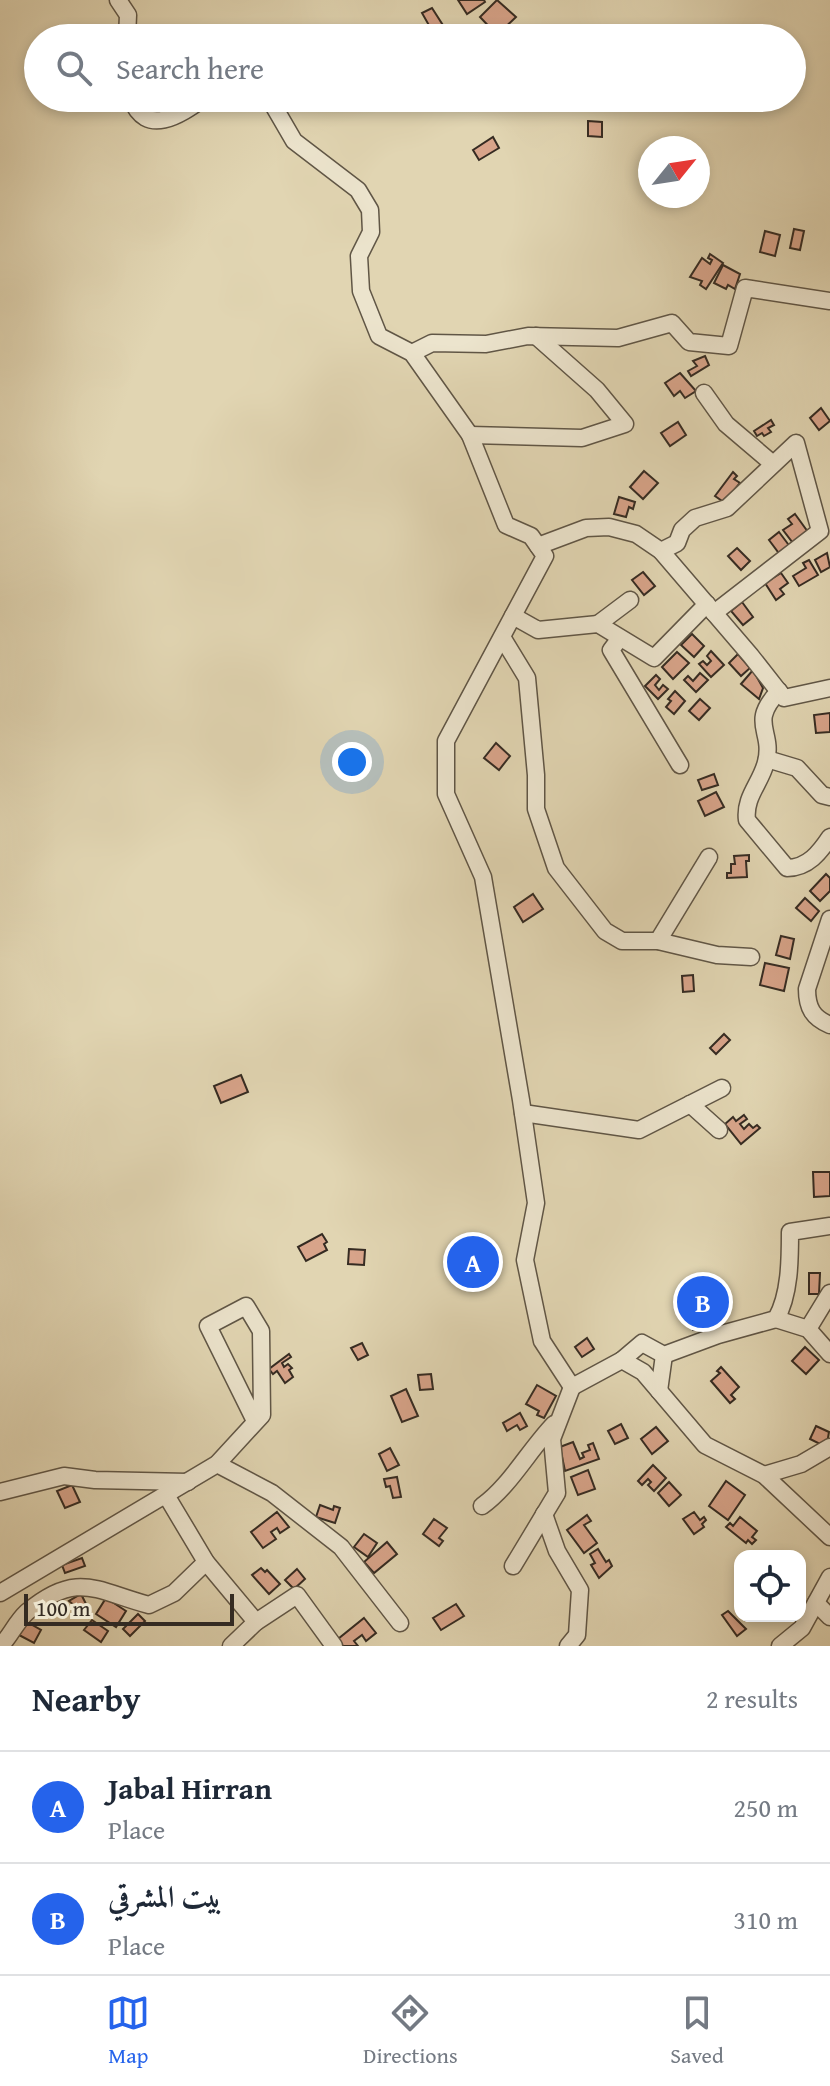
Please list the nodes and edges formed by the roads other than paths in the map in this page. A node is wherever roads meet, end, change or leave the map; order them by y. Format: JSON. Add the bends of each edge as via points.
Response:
{"nodes":[{"id":1,"x":118,"y":0,"type":"edge"},
{"id":2,"x":128,"y":24,"type":"edge"},
{"id":3,"x":140,"y":112,"type":"edge"},
{"id":4,"x":180,"y":112,"type":"edge"},
{"id":5,"x":277,"y":112,"type":"edge"},
{"id":6,"x":830,"y":301,"type":"edge"},
{"id":7,"x":536,"y":336,"type":"junction"},
{"id":8,"x":412,"y":353,"type":"junction"},
{"id":9,"x":704,"y":393,"type":"dead end"},
{"id":10,"x":470,"y":435,"type":"junction"},
{"id":11,"x":773,"y":464,"type":"junction"},
{"id":12,"x":538,"y":546,"type":"junction"},
{"id":13,"x":661,"y":551,"type":"junction"},
{"id":14,"x":630,"y":600,"type":"dead end"},
{"id":15,"x":711,"y":608,"type":"junction"},
{"id":16,"x":513,"y":616,"type":"junction"},
{"id":17,"x":598,"y":624,"type":"junction"},
{"id":18,"x":502,"y":637,"type":"junction"},
{"id":19,"x":620,"y":638,"type":"junction"},
{"id":20,"x":830,"y":688,"type":"edge"},
{"id":21,"x":779,"y":691,"type":"junction"},
{"id":22,"x":767,"y":759,"type":"junction"},
{"id":23,"x":680,"y":765,"type":"dead end"},
{"id":24,"x":830,"y":797,"type":"edge"},
{"id":25,"x":830,"y":837,"type":"edge"},
{"id":26,"x":709,"y":857,"type":"dead end"},
{"id":27,"x":824,"y":860,"type":"edge"},
{"id":28,"x":830,"y":919,"type":"edge"},
{"id":29,"x":658,"y":941,"type":"junction"},
{"id":30,"x":751,"y":957,"type":"dead end"},
{"id":31,"x":813,"y":965,"type":"junction"},
{"id":32,"x":830,"y":974,"type":"edge"},
{"id":33,"x":830,"y":1025,"type":"edge"},
{"id":34,"x":722,"y":1088,"type":"dead end"},
{"id":35,"x":690,"y":1104,"type":"junction"},
{"id":36,"x":523,"y":1113,"type":"junction"},
{"id":37,"x":719,"y":1130,"type":"dead end"},
{"id":38,"x":830,"y":1226,"type":"edge"},
{"id":39,"x":830,"y":1293,"type":"edge"},
{"id":40,"x":776,"y":1319,"type":"junction"},
{"id":41,"x":808,"y":1329,"type":"junction"},
{"id":42,"x":830,"y":1354,"type":"edge"},
{"id":43,"x":664,"y":1355,"type":"junction"},
{"id":44,"x":622,"y":1360,"type":"junction"},
{"id":45,"x":572,"y":1387,"type":"junction"},
{"id":46,"x":659,"y":1391,"type":"junction"},
{"id":47,"x":560,"y":1417,"type":"junction"},
{"id":48,"x":255,"y":1421,"type":"junction"},
{"id":49,"x":830,"y":1447,"type":"edge"},
{"id":50,"x":217,"y":1464,"type":"junction"},
{"id":51,"x":764,"y":1475,"type":"junction"},
{"id":52,"x":188,"y":1482,"type":"junction"},
{"id":53,"x":0,"y":1492,"type":"edge"},
{"id":54,"x":166,"y":1495,"type":"junction"},
{"id":55,"x":482,"y":1506,"type":"dead end"},
{"id":56,"x":544,"y":1514,"type":"junction"},
{"id":57,"x":830,"y":1537,"type":"edge"},
{"id":58,"x":206,"y":1562,"type":"junction"},
{"id":59,"x":513,"y":1566,"type":"dead end"},
{"id":60,"x":830,"y":1577,"type":"edge"},
{"id":61,"x":0,"y":1593,"type":"edge"},
{"id":62,"x":816,"y":1603,"type":"junction"},
{"id":63,"x":830,"y":1617,"type":"edge"},
{"id":64,"x":256,"y":1622,"type":"junction"},
{"id":65,"x":400,"y":1623,"type":"dead end"},
{"id":66,"x":0,"y":1646,"type":"edge"},
{"id":67,"x":231,"y":1646,"type":"edge"},
{"id":68,"x":334,"y":1646,"type":"edge"},
{"id":69,"x":568,"y":1646,"type":"edge"},
{"id":70,"x":780,"y":1646,"type":"edge"}],
"edges":[{"from":1,"to":2,"type":"street"},
{"from":3,"to":4,"type":"street","via":[[163,122]]},
{"from":5,"to":8,"type":"street","via":[[294,141],[358,190],[370,210],[371,232],[359,256],[361,291],[379,336]]},
{"from":6,"to":7,"type":"street","via":[[745,288],[729,346],[689,342],[672,323],[618,338]]},
{"from":7,"to":8,"type":"street","via":[[486,344],[432,343]]},
{"from":7,"to":10,"type":"street","via":[[597,390],[625,424],[582,438]]},
{"from":8,"to":10,"type":"street"},
{"from":9,"to":11,"type":"street","via":[[726,424]]},
{"from":10,"to":12,"type":"street","via":[[506,525],[531,536]]},
{"from":11,"to":13,"type":"street","via":[[727,508],[695,518],[677,543]]},
{"from":11,"to":15,"type":"street","via":[[796,443],[820,531]]},
{"from":12,"to":13,"type":"street","via":[[599,527],[636,534]]},
{"from":12,"to":16,"type":"street","via":[[545,556]]},
{"from":13,"to":15,"type":"street"},
{"from":14,"to":17,"type":"street"},
{"from":15,"to":19,"type":"street","via":[[654,658]]},
{"from":15,"to":21,"type":"street"},
{"from":16,"to":17,"type":"street","via":[[538,630]]},
{"from":16,"to":18,"type":"street"},
{"from":17,"to":19,"type":"street"},
{"from":18,"to":29,"type":"street","via":[[527,678],[536,809],[556,868],[605,931],[622,941]]},
{"from":18,"to":36,"type":"street","via":[[446,741],[446,794],[483,877]]},
{"from":19,"to":23,"type":"street","via":[[611,650]]},
{"from":20,"to":21,"type":"street","via":[[784,698]]},
{"from":21,"to":22,"type":"street","via":[[763,716]]},
{"from":22,"to":24,"type":"street","via":[[797,768]]},
{"from":22,"to":27,"type":"street","via":[[747,804],[747,820],[787,868]]},
{"from":25,"to":27,"type":"street"},
{"from":26,"to":29,"type":"street"},
{"from":28,"to":31,"type":"street"},
{"from":29,"to":30,"type":"street"},
{"from":31,"to":32,"type":"street"},
{"from":31,"to":33,"type":"street","via":[[807,1000],[814,1015]]},
{"from":34,"to":35,"type":"street"},
{"from":35,"to":36,"type":"street","via":[[639,1130]]},
{"from":35,"to":37,"type":"street"},
{"from":36,"to":45,"type":"street","via":[[536,1203],[525,1260],[542,1341]]},
{"from":38,"to":40,"type":"street","via":[[790,1232],[783,1307]]},
{"from":39,"to":41,"type":"street"},
{"from":40,"to":41,"type":"street"},
{"from":40,"to":43,"type":"street"},
{"from":41,"to":42,"type":"street"},
{"from":43,"to":44,"type":"street","via":[[642,1343]]},
{"from":43,"to":46,"type":"street"},
{"from":44,"to":45,"type":"street"},
{"from":44,"to":46,"type":"street","via":[[643,1372]]},
{"from":45,"to":47,"type":"street"},
{"from":46,"to":51,"type":"street","via":[[705,1445]]},
{"from":47,"to":55,"type":"street","via":[[499,1494]]},
{"from":47,"to":56,"type":"street","via":[[552,1439],[557,1493]]},
{"from":48,"to":48,"type":"street","via":[[208,1326],[246,1306],[261,1331],[262,1415]]},
{"from":48,"to":50,"type":"street"},
{"from":49,"to":51,"type":"street","via":[[801,1464]]},
{"from":50,"to":52,"type":"street"},
{"from":50,"to":65,"type":"street","via":[[272,1493],[341,1547]]},
{"from":51,"to":57,"type":"street"},
{"from":52,"to":53,"type":"street","via":[[64,1476]]},
{"from":52,"to":54,"type":"street"},
{"from":54,"to":58,"type":"street"},
{"from":54,"to":61,"type":"street"},
{"from":56,"to":59,"type":"street"},
{"from":56,"to":69,"type":"street","via":[[557,1551],[580,1590],[577,1635]]},
{"from":58,"to":64,"type":"street"},
{"from":58,"to":66,"type":"street","via":[[174,1593],[149,1605],[106,1590],[69,1587],[28,1612]]},
{"from":60,"to":62,"type":"street"},
{"from":62,"to":63,"type":"street"},
{"from":62,"to":70,"type":"street","via":[[802,1628]]},
{"from":64,"to":67,"type":"street"},
{"from":64,"to":68,"type":"street","via":[[297,1595]]}]}
